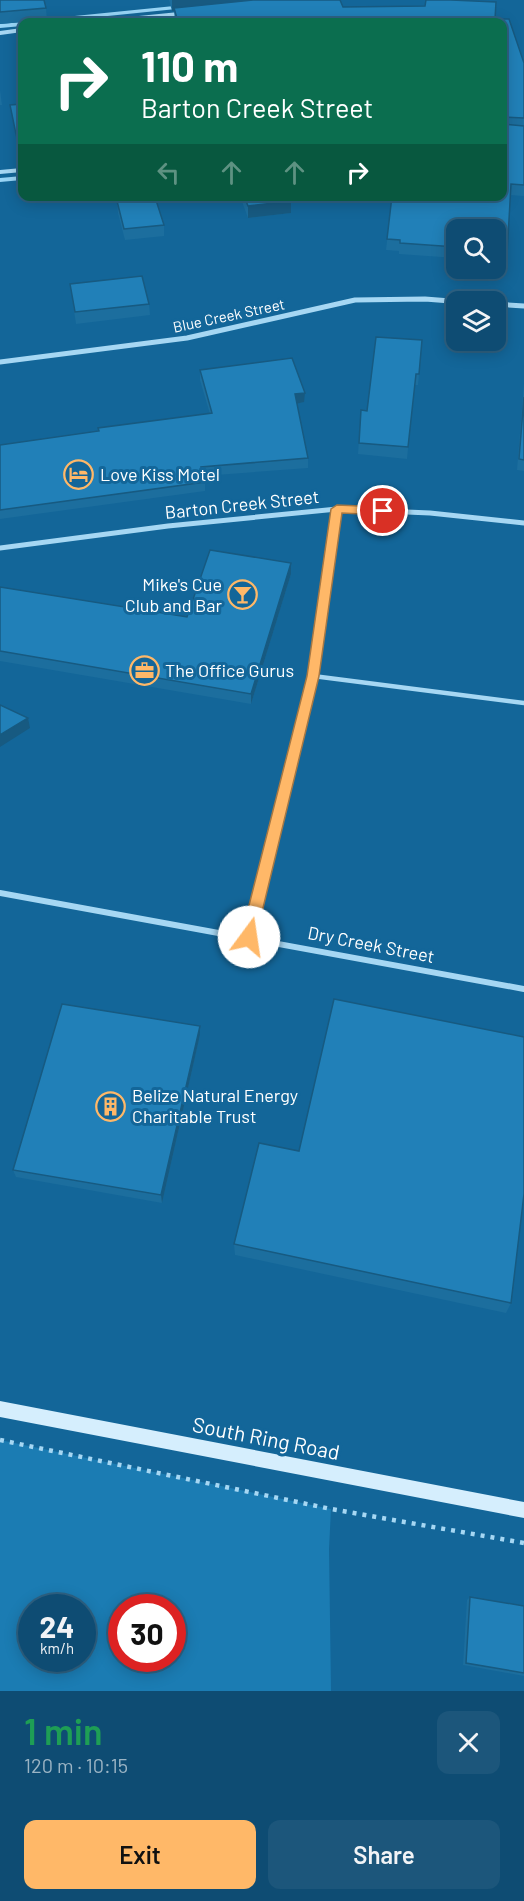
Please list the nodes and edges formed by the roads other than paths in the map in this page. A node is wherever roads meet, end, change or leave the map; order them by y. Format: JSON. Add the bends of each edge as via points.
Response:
{"nodes":[{"id":1,"x":180,"y":14,"type":"edge"},
{"id":2,"x":140,"y":18,"type":"edge"},
{"id":3,"x":18,"y":31,"type":"edge"},
{"id":4,"x":0,"y":33,"type":"edge"},
{"id":5,"x":18,"y":170,"type":"edge"},
{"id":6,"x":0,"y":172,"type":"edge"},
{"id":7,"x":446,"y":300,"type":"edge"},
{"id":8,"x":506,"y":305,"type":"edge"},
{"id":9,"x":524,"y":306,"type":"edge"},
{"id":10,"x":0,"y":362,"type":"edge"},
{"id":11,"x":337,"y":509,"type":"junction"},
{"id":12,"x":524,"y":523,"type":"edge"},
{"id":13,"x":0,"y":548,"type":"edge"},
{"id":14,"x":313,"y":676,"type":"junction"},
{"id":15,"x":524,"y":703,"type":"edge"},
{"id":16,"x":0,"y":893,"type":"edge"},
{"id":17,"x":249,"y":937,"type":"junction"},
{"id":18,"x":524,"y":989,"type":"edge"},
{"id":19,"x":0,"y":1409,"type":"edge"},
{"id":20,"x":524,"y":1510,"type":"edge"}],
"edges":[{"from":1,"to":2,"type":"street"},
{"from":3,"to":4,"type":"street"},
{"from":5,"to":6,"type":"street"},
{"from":7,"to":10,"type":"street","name":"Blue Creek Street","via":[[355,300],[187,338]]},
{"from":8,"to":9,"type":"street"},
{"from":11,"to":12,"type":"street","name":"Barton Creek Street"},
{"from":11,"to":13,"type":"street","name":"Barton Creek Street"},
{"from":11,"to":14,"type":"street"},
{"from":14,"to":15,"type":"lane"},
{"from":14,"to":17,"type":"street"},
{"from":16,"to":17,"type":"street","name":"Dry Creek Street"},
{"from":17,"to":18,"type":"street","name":"Dry Creek Street"},
{"from":19,"to":20,"type":"main road","name":"South Ring Road"}]}
